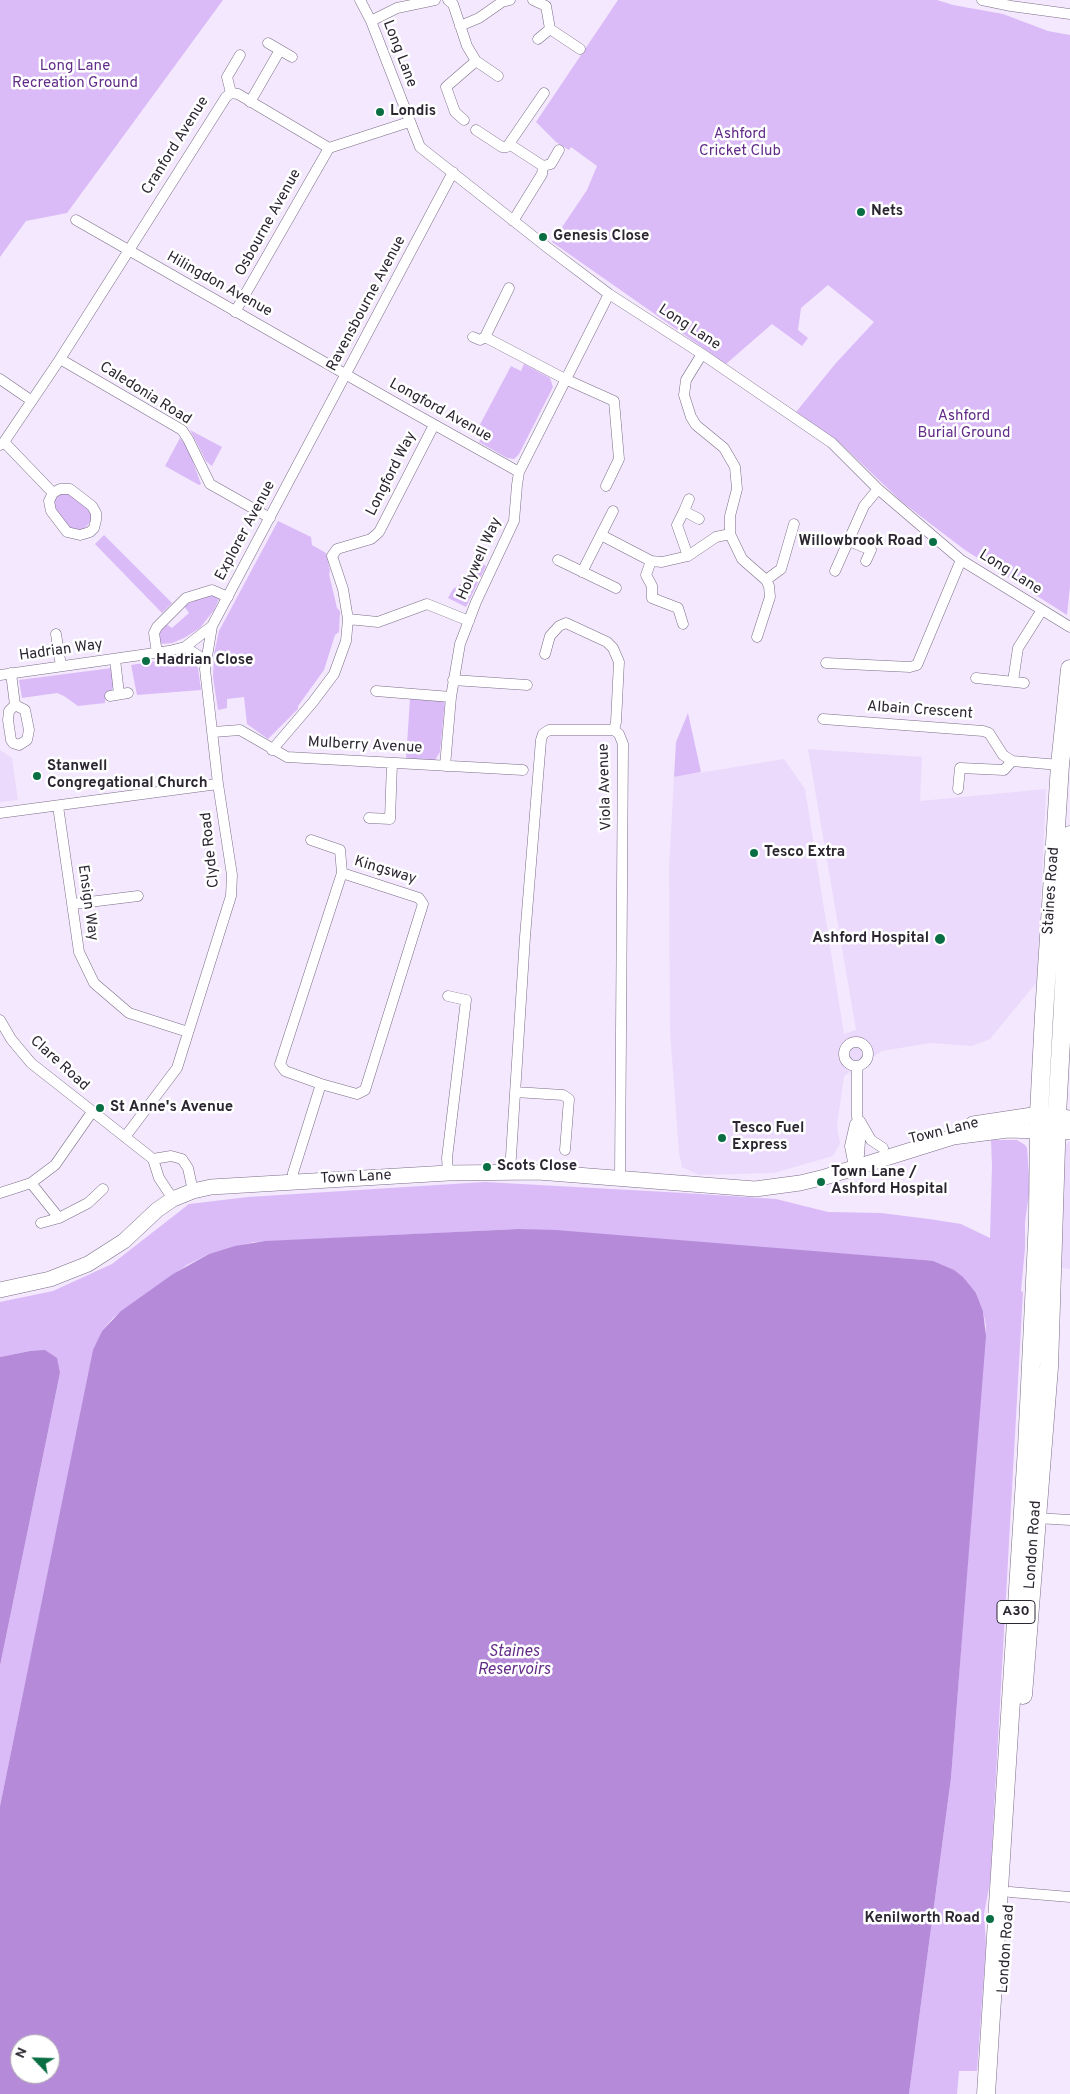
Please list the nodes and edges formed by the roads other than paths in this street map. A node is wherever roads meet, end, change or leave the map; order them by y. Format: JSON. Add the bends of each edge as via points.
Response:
{"nodes":[{"id":1,"x":360,"y":0,"type":"edge"},
{"id":2,"x":436,"y":0,"type":"edge"},
{"id":3,"x":448,"y":0,"type":"edge"},
{"id":4,"x":510,"y":0,"type":"edge"},
{"id":5,"x":533,"y":0,"type":"edge"},
{"id":6,"x":982,"y":0,"type":"edge"},
{"id":7,"x":1070,"y":14,"type":"edge"},
{"id":8,"x":371,"y":21,"type":"junction"},
{"id":9,"x":460,"y":26,"type":"junction"},
{"id":10,"x":550,"y":29,"type":"junction"},
{"id":11,"x":538,"y":39,"type":"dead end"},
{"id":12,"x":268,"y":42,"type":"dead end"},
{"id":13,"x":580,"y":49,"type":"dead end"},
{"id":14,"x":280,"y":50,"type":"junction"},
{"id":15,"x":240,"y":55,"type":"dead end"},
{"id":16,"x":292,"y":57,"type":"dead end"},
{"id":17,"x":476,"y":61,"type":"junction"},
{"id":18,"x":498,"y":76,"type":"dead end"},
{"id":19,"x":435,"y":84,"type":"dead end"},
{"id":20,"x":446,"y":87,"type":"junction"},
{"id":21,"x":231,"y":92,"type":"junction"},
{"id":22,"x":544,"y":93,"type":"dead end"},
{"id":23,"x":250,"y":102,"type":"junction"},
{"id":24,"x":464,"y":120,"type":"dead end"},
{"id":25,"x":409,"y":122,"type":"junction"},
{"id":26,"x":476,"y":130,"type":"dead end"},
{"id":27,"x":509,"y":144,"type":"junction"},
{"id":28,"x":329,"y":148,"type":"junction"},
{"id":29,"x":559,"y":150,"type":"dead end"},
{"id":30,"x":543,"y":166,"type":"junction"},
{"id":31,"x":453,"y":172,"type":"junction"},
{"id":32,"x":76,"y":220,"type":"dead end"},
{"id":33,"x":513,"y":221,"type":"junction"},
{"id":34,"x":128,"y":250,"type":"junction"},
{"id":35,"x":509,"y":288,"type":"dead end"},
{"id":36,"x":609,"y":294,"type":"junction"},
{"id":37,"x":236,"y":312,"type":"junction"},
{"id":38,"x":474,"y":337,"type":"dead end"},
{"id":39,"x":485,"y":337,"type":"junction"},
{"id":40,"x":702,"y":354,"type":"junction"},
{"id":41,"x":60,"y":359,"type":"junction"},
{"id":42,"x":347,"y":375,"type":"junction"},
{"id":43,"x":566,"y":379,"type":"junction"},
{"id":44,"x":0,"y":380,"type":"edge"},
{"id":45,"x":32,"y":401,"type":"junction"},
{"id":46,"x":434,"y":425,"type":"junction"},
{"id":47,"x":2,"y":444,"type":"edge"},
{"id":48,"x":306,"y":450,"type":"joint"},
{"id":49,"x":519,"y":472,"type":"junction"},
{"id":50,"x":606,"y":486,"type":"dead end"},
{"id":51,"x":878,"y":489,"type":"junction"},
{"id":52,"x":53,"y":493,"type":"junction"},
{"id":53,"x":689,"y":499,"type":"dead end"},
{"id":54,"x":613,"y":511,"type":"dead end"},
{"id":55,"x":684,"y":511,"type":"junction"},
{"id":56,"x":270,"y":518,"type":"junction"},
{"id":57,"x":699,"y":519,"type":"dead end"},
{"id":58,"x":794,"y":524,"type":"dead end"},
{"id":59,"x":730,"y":534,"type":"junction"},
{"id":60,"x":601,"y":536,"type":"junction"},
{"id":61,"x":849,"y":541,"type":"junction"},
{"id":62,"x":688,"y":556,"type":"junction"},
{"id":63,"x":558,"y":560,"type":"dead end"},
{"id":64,"x":962,"y":560,"type":"junction"},
{"id":65,"x":651,"y":561,"type":"junction"},
{"id":66,"x":866,"y":561,"type":"dead end"},
{"id":67,"x":835,"y":571,"type":"dead end"},
{"id":68,"x":582,"y":572,"type":"junction"},
{"id":69,"x":766,"y":580,"type":"junction"},
{"id":70,"x":616,"y":588,"type":"dead end"},
{"id":71,"x":228,"y":597,"type":"junction"},
{"id":72,"x":1042,"y":610,"type":"junction"},
{"id":73,"x":570,"y":612,"type":"dead end"},
{"id":74,"x":348,"y":619,"type":"junction"},
{"id":75,"x":469,"y":621,"type":"junction"},
{"id":76,"x":566,"y":623,"type":"junction"},
{"id":77,"x":683,"y":624,"type":"dead end"},
{"id":78,"x":212,"y":626,"type":"junction"},
{"id":79,"x":1070,"y":627,"type":"edge"},
{"id":80,"x":56,"y":634,"type":"dead end"},
{"id":81,"x":757,"y":637,"type":"dead end"},
{"id":82,"x":185,"y":647,"type":"junction"},
{"id":83,"x":156,"y":653,"type":"junction"},
{"id":84,"x":545,"y":654,"type":"dead end"},
{"id":85,"x":115,"y":659,"type":"junction"},
{"id":86,"x":205,"y":660,"type":"junction"},
{"id":87,"x":826,"y":663,"type":"dead end"},
{"id":88,"x":61,"y":666,"type":"junction"},
{"id":89,"x":1070,"y":669,"type":"edge"},
{"id":90,"x":11,"y":673,"type":"junction"},
{"id":91,"x":0,"y":674,"type":"edge"},
{"id":92,"x":976,"y":678,"type":"dead end"},
{"id":93,"x":454,"y":680,"type":"junction"},
{"id":94,"x":1013,"y":681,"type":"junction"},
{"id":95,"x":1024,"y":683,"type":"dead end"},
{"id":96,"x":527,"y":685,"type":"dead end"},
{"id":97,"x":376,"y":691,"type":"dead end"},
{"id":98,"x":119,"y":694,"type":"dead end"},
{"id":99,"x":451,"y":697,"type":"junction"},
{"id":100,"x":16,"y":705,"type":"dead end"},
{"id":101,"x":823,"y":719,"type":"dead end"},
{"id":102,"x":614,"y":730,"type":"junction"},
{"id":103,"x":213,"y":732,"type":"junction"},
{"id":104,"x":272,"y":750,"type":"junction"},
{"id":105,"x":1012,"y":761,"type":"junction"},
{"id":106,"x":392,"y":763,"type":"junction"},
{"id":107,"x":1060,"y":765,"type":"junction"},
{"id":108,"x":444,"y":766,"type":"junction"},
{"id":109,"x":523,"y":770,"type":"dead end"},
{"id":110,"x":218,"y":784,"type":"junction"},
{"id":111,"x":958,"y":789,"type":"dead end"},
{"id":112,"x":58,"y":806,"type":"junction"},
{"id":113,"x":0,"y":813,"type":"edge"},
{"id":114,"x":369,"y":818,"type":"dead end"},
{"id":115,"x":1070,"y":835,"type":"edge"},
{"id":116,"x":311,"y":840,"type":"dead end"},
{"id":117,"x":342,"y":873,"type":"junction"},
{"id":118,"x":138,"y":896,"type":"dead end"},
{"id":119,"x":73,"y":904,"type":"junction"},
{"id":120,"x":448,"y":996,"type":"dead end"},
{"id":121,"x":0,"y":1020,"type":"edge"},
{"id":122,"x":188,"y":1032,"type":"junction"},
{"id":123,"x":857,"y":1066,"type":"dead end"},
{"id":124,"x":321,"y":1084,"type":"junction"},
{"id":125,"x":515,"y":1092,"type":"junction"},
{"id":126,"x":92,"y":1112,"type":"junction"},
{"id":127,"x":857,"y":1116,"type":"junction"},
{"id":128,"x":1055,"y":1123,"type":"edge"},
{"id":129,"x":124,"y":1137,"type":"junction"},
{"id":130,"x":883,"y":1148,"type":"junction"},
{"id":131,"x":565,"y":1150,"type":"dead end"},
{"id":132,"x":153,"y":1158,"type":"junction"},
{"id":133,"x":855,"y":1160,"type":"junction"},
{"id":134,"x":510,"y":1172,"type":"junction"},
{"id":135,"x":448,"y":1173,"type":"junction"},
{"id":136,"x":620,"y":1178,"type":"junction"},
{"id":137,"x":293,"y":1182,"type":"junction"},
{"id":138,"x":30,"y":1183,"type":"junction"},
{"id":139,"x":103,"y":1189,"type":"dead end"},
{"id":140,"x":193,"y":1191,"type":"junction"},
{"id":141,"x":1,"y":1192,"type":"edge"},
{"id":142,"x":173,"y":1199,"type":"junction"},
{"id":143,"x":59,"y":1218,"type":"junction"},
{"id":144,"x":41,"y":1223,"type":"dead end"},
{"id":145,"x":0,"y":1290,"type":"edge"},
{"id":146,"x":1036,"y":1518,"type":"junction"},
{"id":147,"x":1070,"y":1520,"type":"edge"},
{"id":148,"x":1010,"y":1892,"type":"junction"},
{"id":149,"x":1070,"y":1897,"type":"edge"},
{"id":150,"x":986,"y":2094,"type":"edge"},
{"id":151,"x":998,"y":2094,"type":"edge"}],
"edges":[{"from":1,"to":8,"type":"street","name":"Long Lane"},
{"from":2,"to":8,"type":"street","via":[[397,8]]},
{"from":3,"to":9,"type":"street","via":[[456,11]]},
{"from":4,"to":9,"type":"street"},
{"from":5,"to":10,"type":"street","via":[[546,6]]},
{"from":6,"to":7,"type":"street"},
{"from":8,"to":25,"type":"street","name":"Long Lane"},
{"from":9,"to":17,"type":"street"},
{"from":10,"to":11,"type":"street"},
{"from":10,"to":13,"type":"street"},
{"from":12,"to":14,"type":"street"},
{"from":14,"to":16,"type":"street"},
{"from":14,"to":23,"type":"street"},
{"from":15,"to":21,"type":"street","via":[[228,77]]},
{"from":17,"to":18,"type":"street"},
{"from":17,"to":20,"type":"street"},
{"from":19,"to":20,"type":"street"},
{"from":20,"to":24,"type":"street","via":[[455,112]]},
{"from":21,"to":23,"type":"street","name":"Cranford Avenue"},
{"from":21,"to":34,"type":"street","name":"Cranford Avenue"},
{"from":22,"to":27,"type":"street"},
{"from":23,"to":28,"type":"street","name":"Cranford Avenue"},
{"from":25,"to":28,"type":"street"},
{"from":25,"to":31,"type":"street","name":"Long Lane","via":[[420,147]]},
{"from":26,"to":27,"type":"street","via":[[502,147]]},
{"from":27,"to":30,"type":"street"},
{"from":28,"to":37,"type":"street","name":"Osbourne Avenue"},
{"from":29,"to":30,"type":"street","via":[[551,164]]},
{"from":30,"to":33,"type":"street","via":[[542,174]]},
{"from":31,"to":33,"type":"street","name":"Long Lane"},
{"from":31,"to":42,"type":"street","name":"Ravensbourne Avenue"},
{"from":32,"to":34,"type":"street","name":"Hilingdon Avenue"},
{"from":33,"to":36,"type":"street","name":"Long Lane"},
{"from":34,"to":37,"type":"street","name":"Hilingdon Avenue"},
{"from":34,"to":41,"type":"street","name":"Cranford Avenue"},
{"from":35,"to":39,"type":"street"},
{"from":36,"to":40,"type":"street","name":"Long Lane"},
{"from":36,"to":43,"type":"street","name":"Holywell Way"},
{"from":37,"to":42,"type":"street","name":"Hilingdon Avenue"},
{"from":38,"to":39,"type":"street","via":[[480,340]]},
{"from":39,"to":43,"type":"street"},
{"from":40,"to":51,"type":"street","name":"Long Lane","via":[[832,443]]},
{"from":40,"to":59,"type":"street","via":[[686,380],[684,395],[696,425],[724,448],[735,467],[737,490],[730,516]]},
{"from":41,"to":45,"type":"street","name":"Cranford Avenue"},
{"from":41,"to":56,"type":"street","name":"Caledonia Road","via":[[182,430],[210,484]]},
{"from":42,"to":46,"type":"street","name":"Longford Avenue"},
{"from":42,"to":48,"type":"street","name":"Ravensbourne Avenue"},
{"from":43,"to":49,"type":"street","name":"Holywell Way"},
{"from":43,"to":50,"type":"street","via":[[614,401],[619,459]]},
{"from":44,"to":45,"type":"street"},
{"from":45,"to":47,"type":"street","name":"Cranford Avenue"},
{"from":46,"to":49,"type":"street","name":"Longford Avenue"},
{"from":46,"to":74,"type":"street","name":"Longford Way","via":[[379,532],[372,539],[337,549],[332,556],[343,589]]},
{"from":47,"to":52,"type":"street"},
{"from":48,"to":56,"type":"street","name":"Explorer Avenue"},
{"from":49,"to":75,"type":"street","name":"Holywell Way","via":[[514,522]]},
{"from":51,"to":61,"type":"street","via":[[864,506]]},
{"from":51,"to":64,"type":"street","name":"Long Lane"},
{"from":52,"to":52,"type":"street","via":[[70,489],[92,506],[96,513],[94,528],[80,536],[67,532],[51,511],[49,501]]},
{"from":53,"to":55,"type":"street"},
{"from":54,"to":60,"type":"street"},
{"from":55,"to":57,"type":"street"},
{"from":55,"to":62,"type":"street","via":[[677,525]]},
{"from":56,"to":71,"type":"street","name":"Explorer Avenue"},
{"from":58,"to":69,"type":"street","via":[[781,569]]},
{"from":59,"to":62,"type":"street","via":[[716,537]]},
{"from":59,"to":69,"type":"street","via":[[742,560]]},
{"from":60,"to":65,"type":"street"},
{"from":60,"to":68,"type":"street"},
{"from":61,"to":66,"type":"street","via":[[871,550]]},
{"from":61,"to":67,"type":"street"},
{"from":62,"to":65,"type":"street"},
{"from":63,"to":68,"type":"street"},
{"from":64,"to":72,"type":"street","name":"Long Lane"},
{"from":64,"to":87,"type":"street","via":[[917,665]]},
{"from":65,"to":77,"type":"street","via":[[646,575],[652,586],[652,598],[678,608]]},
{"from":68,"to":70,"type":"street"},
{"from":69,"to":81,"type":"street","via":[[770,598]]},
{"from":71,"to":78,"type":"street","name":"Explorer Avenue"},
{"from":71,"to":83,"type":"street","via":[[212,590],[186,598],[157,627],[154,633]]},
{"from":72,"to":79,"type":"street","name":"Long Lane"},
{"from":72,"to":94,"type":"street","via":[[1018,648]]},
{"from":73,"to":76,"type":"street"},
{"from":74,"to":75,"type":"street","via":[[378,622],[427,604]]},
{"from":74,"to":104,"type":"street","name":"Longford Way","via":[[346,641],[334,674]]},
{"from":75,"to":93,"type":"street","name":"Holywell Way","via":[[460,644]]},
{"from":76,"to":84,"type":"street","via":[[550,636]]},
{"from":76,"to":102,"type":"street","via":[[606,642],[616,654],[619,662]]},
{"from":78,"to":82,"type":"street","name":"Hadrian Way"},
{"from":78,"to":86,"type":"street","name":"Clyde Road"},
{"from":80,"to":88,"type":"street"},
{"from":82,"to":83,"type":"street","name":"Hadrian Way"},
{"from":82,"to":86,"type":"street"},
{"from":83,"to":85,"type":"street","name":"Hadrian Way"},
{"from":85,"to":88,"type":"street","name":"Hadrian Way"},
{"from":85,"to":98,"type":"street","name":"Hadrian Way"},
{"from":86,"to":103,"type":"street","name":"Clyde Road"},
{"from":88,"to":90,"type":"street","name":"Hadrian Way"},
{"from":89,"to":107,"type":"highway","name":"Staines Road","number":"A30"},
{"from":90,"to":91,"type":"street","name":"Hadrian Way"},
{"from":90,"to":100,"type":"street","name":"Hadrian Way"},
{"from":92,"to":94,"type":"street"},
{"from":93,"to":96,"type":"street"},
{"from":93,"to":99,"type":"street","name":"Holywell Way"},
{"from":94,"to":95,"type":"street"},
{"from":97,"to":99,"type":"street"},
{"from":99,"to":108,"type":"street","name":"Holywell Way"},
{"from":101,"to":105,"type":"street","name":"Albain Crescent","via":[[983,731],[989,733],[1003,755]]},
{"from":102,"to":125,"type":"street","name":"Viola Avenue","via":[[549,730],[541,740]]},
{"from":102,"to":136,"type":"street","name":"Viola Avenue","via":[[623,744]]},
{"from":103,"to":104,"type":"street","name":"Mulberry Avenue","via":[[240,730]]},
{"from":103,"to":110,"type":"street","name":"Clyde Road"},
{"from":104,"to":106,"type":"street","name":"Mulberry Avenue","via":[[287,757]]},
{"from":105,"to":107,"type":"street"},
{"from":105,"to":111,"type":"street","via":[[1004,770],[960,768]]},
{"from":106,"to":108,"type":"street","name":"Mulberry Avenue"},
{"from":106,"to":114,"type":"street","via":[[390,819]]},
{"from":107,"to":128,"type":"highway","name":"Staines Road","number":"A30"},
{"from":108,"to":109,"type":"street","name":"Mulberry Avenue"},
{"from":110,"to":112,"type":"street"},
{"from":110,"to":122,"type":"street","name":"Clyde Road","via":[[232,875],[230,896]]},
{"from":112,"to":113,"type":"street"},
{"from":112,"to":119,"type":"street","name":"Ensign Way"},
{"from":115,"to":128,"type":"highway","name":"Staines Road","number":"A30"},
{"from":116,"to":117,"type":"street","via":[[340,850]]},
{"from":117,"to":124,"type":"street","name":"Kingsway","via":[[280,1064],[285,1071]]},
{"from":117,"to":124,"type":"street","name":"Kingsway","via":[[419,898],[423,904],[365,1090],[357,1094]]},
{"from":118,"to":119,"type":"street"},
{"from":119,"to":122,"type":"street","name":"Ensign Way","via":[[79,952],[94,983],[129,1013]]},
{"from":120,"to":135,"type":"street","via":[[466,1000]]},
{"from":121,"to":126,"type":"street","name":"Clare Road","via":[[31,1063]]},
{"from":122,"to":129,"type":"street","name":"Clyde Road","via":[[177,1068]]},
{"from":123,"to":127,"type":"street"},
{"from":124,"to":137,"type":"street"},
{"from":125,"to":131,"type":"street","via":[[562,1095],[569,1099]]},
{"from":125,"to":134,"type":"street","name":"Viola Avenue"},
{"from":126,"to":129,"type":"street","name":"Clare Road"},
{"from":126,"to":138,"type":"street","via":[[55,1165]]},
{"from":127,"to":130,"type":"street","via":[[871,1140]]},
{"from":127,"to":133,"type":"street","via":[[850,1146]]},
{"from":128,"to":130,"type":"main road","name":"Town Lane","via":[[968,1125]]},
{"from":128,"to":133,"type":"main road","name":"Town Lane","via":[[953,1137]]},
{"from":128,"to":146,"type":"highway","name":"London Road","number":"A30","via":[[1049,1367]]},
{"from":128,"to":150,"type":"highway","number":"A30","via":[[1038,1219],[1027,1448]]},
{"from":129,"to":132,"type":"street","name":"Clare Road"},
{"from":130,"to":133,"type":"main road","name":"Town Lane"},
{"from":132,"to":140,"type":"street","via":[[171,1156],[182,1159],[188,1168]]},
{"from":132,"to":142,"type":"street","via":[[159,1178]]},
{"from":133,"to":136,"type":"main road","name":"Town Lane","via":[[782,1180],[741,1187]]},
{"from":134,"to":135,"type":"main road","name":"Town Lane"},
{"from":134,"to":136,"type":"main road","name":"Town Lane"},
{"from":135,"to":137,"type":"main road","name":"Town Lane"},
{"from":137,"to":140,"type":"main road","name":"Town Lane"},
{"from":138,"to":141,"type":"street"},
{"from":138,"to":143,"type":"street"},
{"from":139,"to":143,"type":"street","via":[[88,1203]]},
{"from":140,"to":142,"type":"main road","name":"Town Lane"},
{"from":142,"to":145,"type":"main road","name":"Town Lane","via":[[124,1241],[88,1264],[50,1279]]},
{"from":143,"to":144,"type":"street"},
{"from":146,"to":147,"type":"street"},
{"from":146,"to":148,"type":"highway","name":"London Road","number":"A30"},
{"from":148,"to":149,"type":"street"},
{"from":148,"to":151,"type":"highway","name":"London Road","number":"A30"}]}
